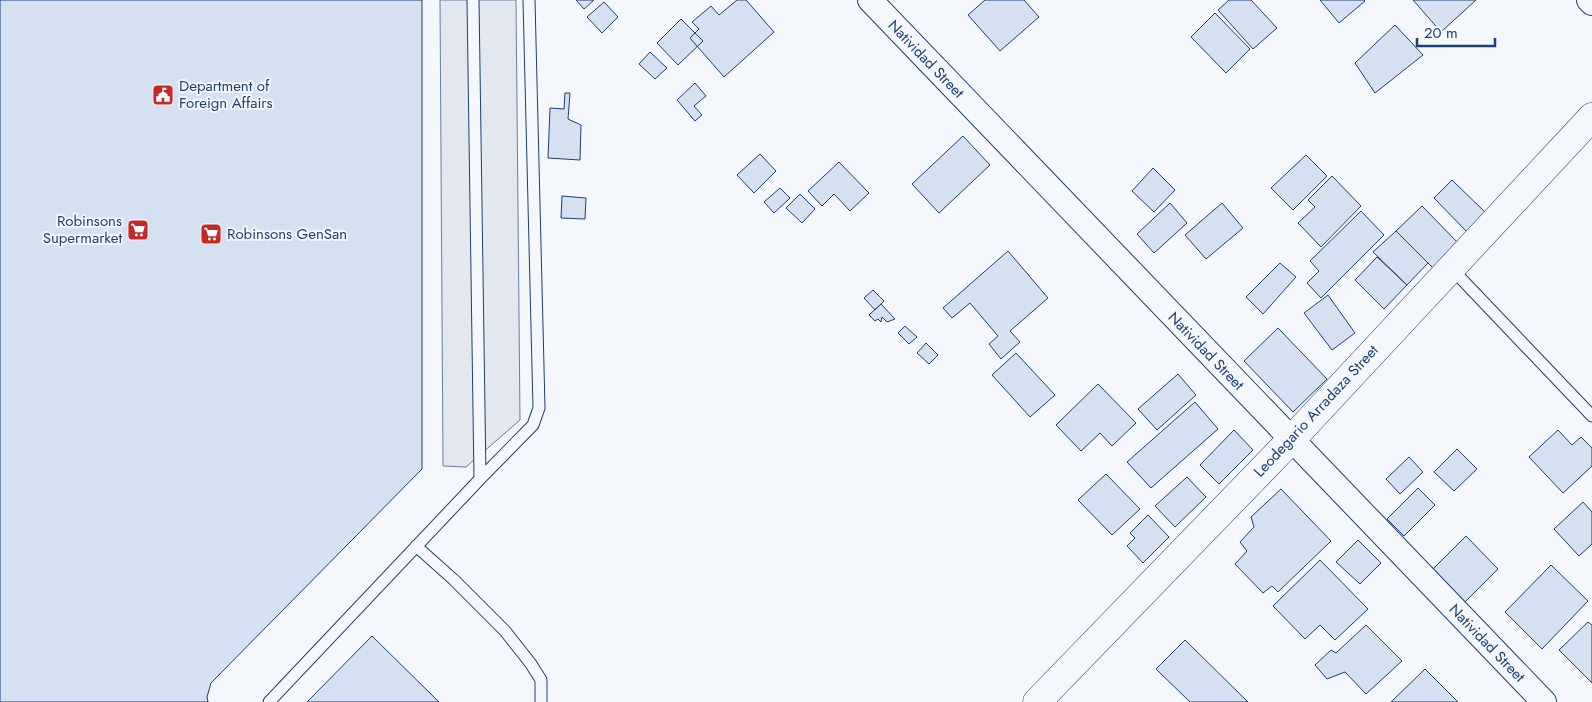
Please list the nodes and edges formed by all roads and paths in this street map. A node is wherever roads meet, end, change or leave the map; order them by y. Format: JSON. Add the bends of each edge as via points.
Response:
{"nodes":[{"id":1,"x":473,"y":0,"type":"edge"},
{"id":2,"x":529,"y":0,"type":"edge"},
{"id":3,"x":870,"y":0,"type":"edge"},
{"id":4,"x":1589,"y":0,"type":"edge"},
{"id":5,"x":1592,"y":3,"type":"edge"},
{"id":6,"x":1592,"y":117,"type":"edge"},
{"id":7,"x":1451,"y":268,"type":"junction"},
{"id":8,"x":1592,"y":416,"type":"edge"},
{"id":9,"x":1291,"y":440,"type":"junction"},
{"id":10,"x":480,"y":479,"type":"junction"},
{"id":11,"x":416,"y":546,"type":"junction"},
{"id":12,"x":269,"y":702,"type":"edge"},
{"id":13,"x":541,"y":702,"type":"edge"},
{"id":14,"x":1037,"y":702,"type":"edge"},
{"id":15,"x":1544,"y":702,"type":"edge"}],
"edges":[{"from":1,"to":10,"type":"lane"},
{"from":2,"to":10,"type":"lane","via":[[539,408],[533,425]]},
{"from":3,"to":9,"type":"street","name":"Natividad Street"},
{"from":4,"to":5,"type":"street"},
{"from":6,"to":7,"type":"street","name":"Leodegario Arradaza Street"},
{"from":7,"to":8,"type":"lane"},
{"from":7,"to":9,"type":"street","name":"Leodegario Arradaza Street"},
{"from":9,"to":14,"type":"street","name":"Leodegario Arradaza Street"},
{"from":9,"to":15,"type":"street","name":"Natividad Street"},
{"from":10,"to":11,"type":"lane"},
{"from":11,"to":12,"type":"lane"},
{"from":11,"to":13,"type":"lane","via":[[505,631],[541,680]]}]}
